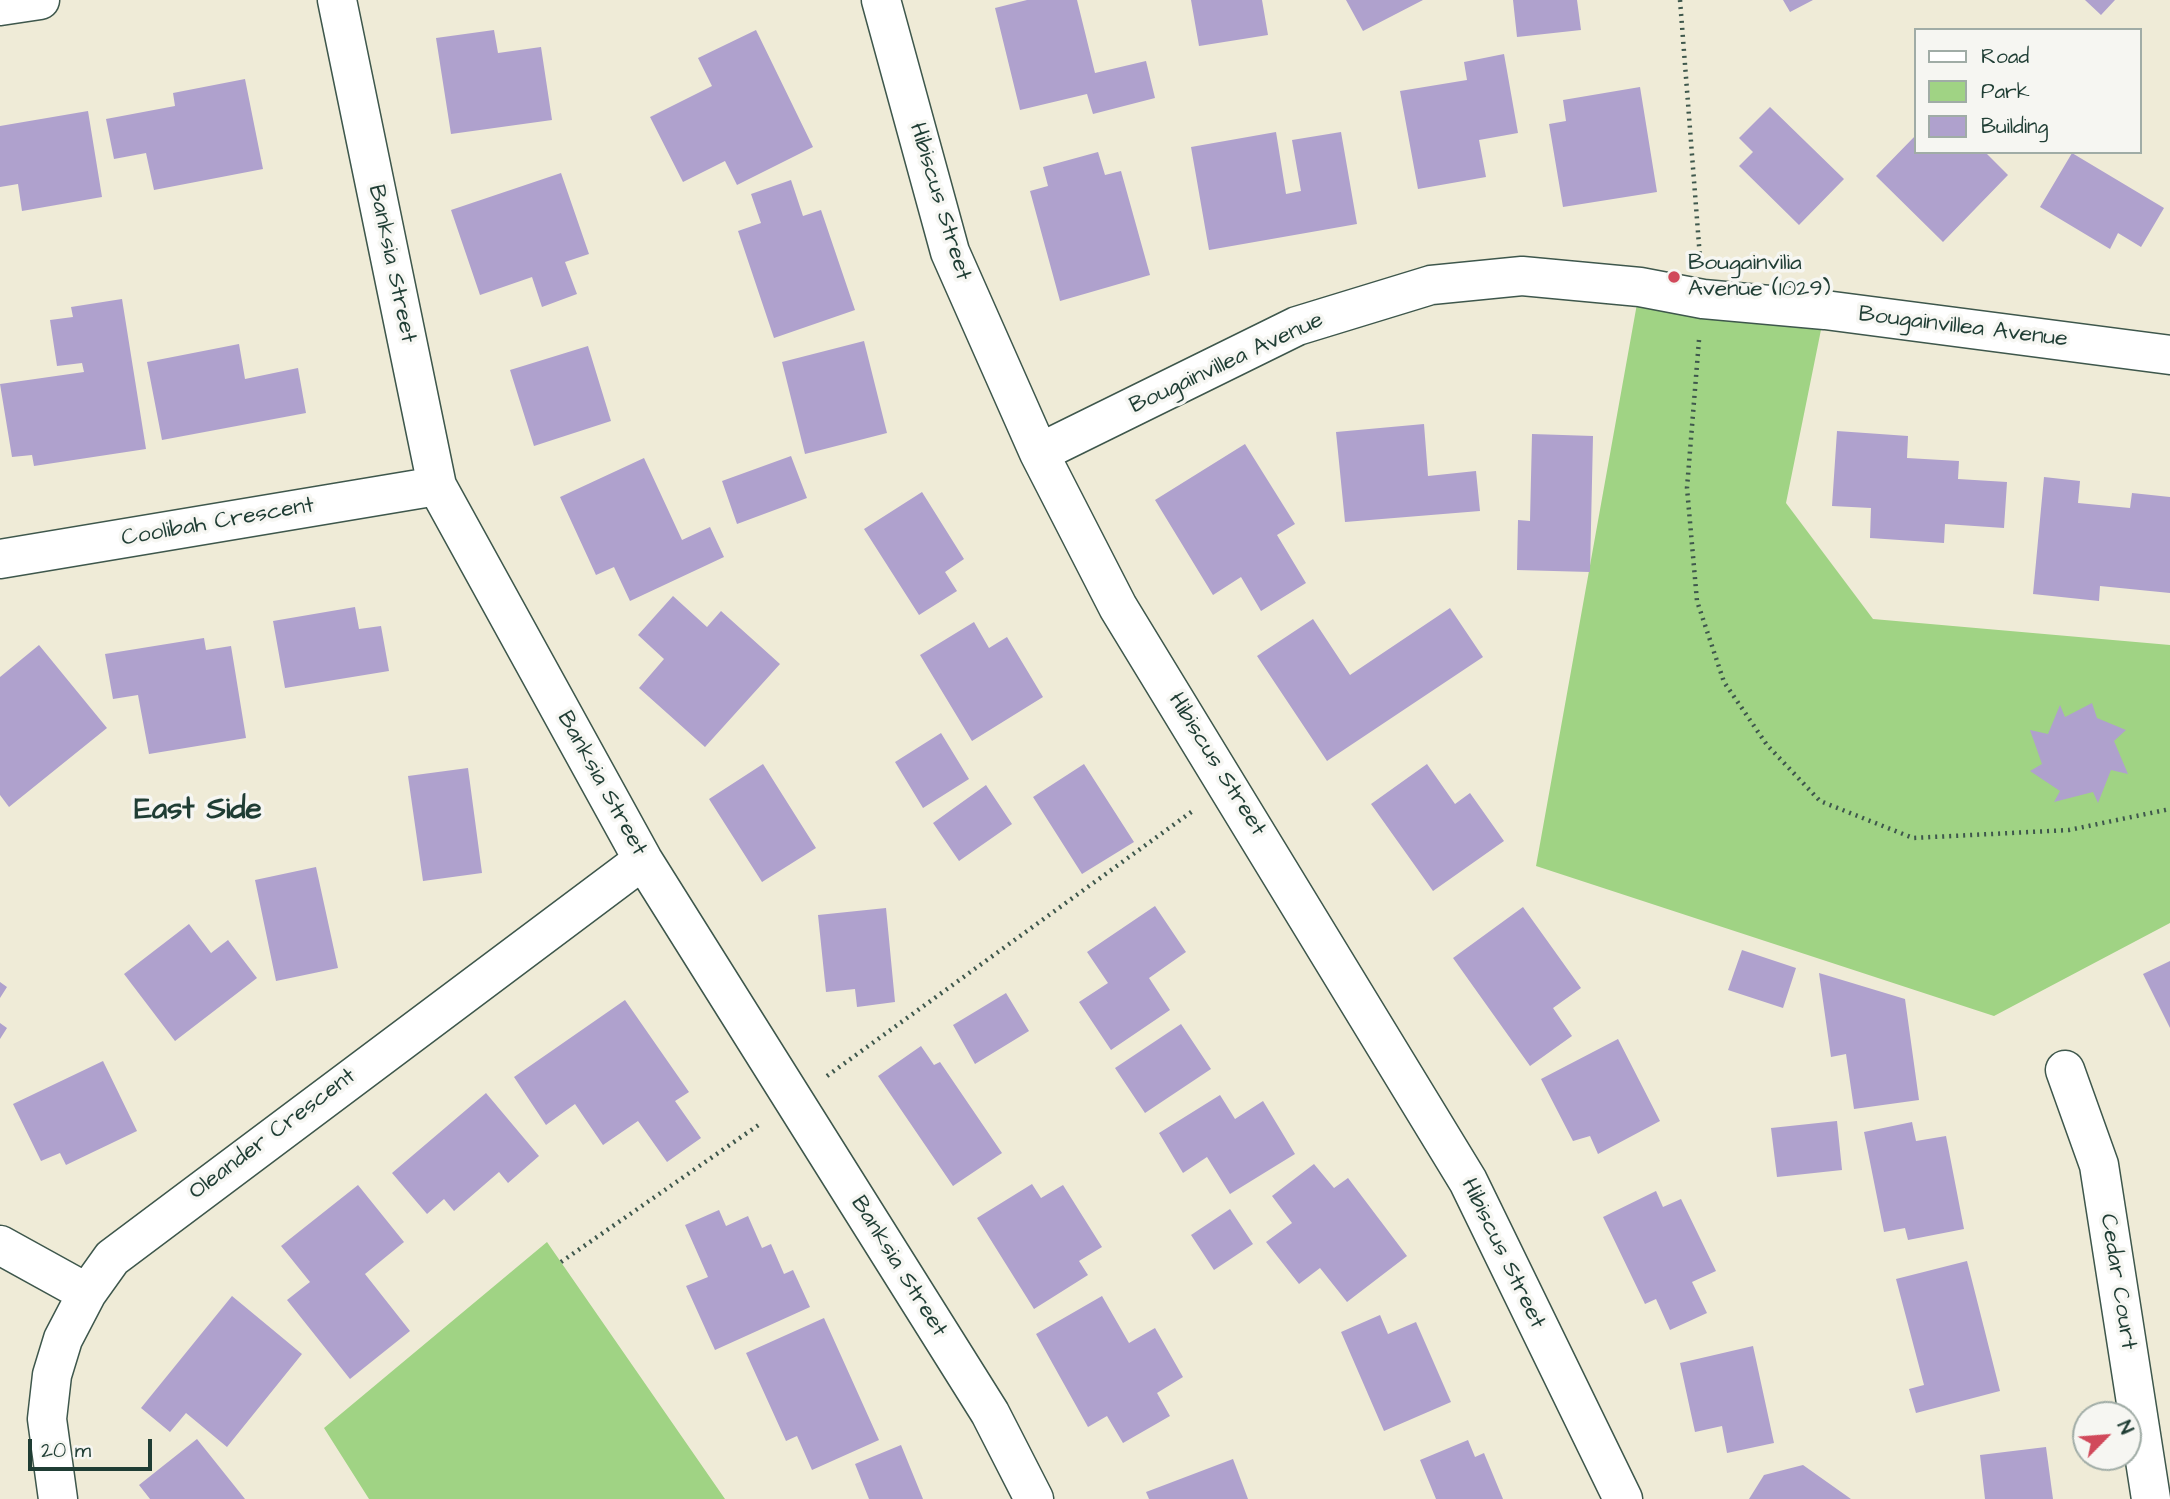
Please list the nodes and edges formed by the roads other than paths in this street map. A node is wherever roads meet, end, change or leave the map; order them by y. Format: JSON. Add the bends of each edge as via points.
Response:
{"nodes":[{"id":1,"x":40,"y":0,"type":"edge"},
{"id":2,"x":337,"y":0,"type":"edge"},
{"id":3,"x":881,"y":0,"type":"edge"},
{"id":4,"x":0,"y":6,"type":"edge"},
{"id":5,"x":2170,"y":355,"type":"edge"},
{"id":6,"x":1039,"y":453,"type":"junction"},
{"id":7,"x":437,"y":486,"type":"junction"},
{"id":8,"x":0,"y":559,"type":"edge"},
{"id":9,"x":643,"y":860,"type":"junction"},
{"id":10,"x":2065,"y":1070,"type":"dead end"},
{"id":11,"x":0,"y":1245,"type":"edge"},
{"id":12,"x":87,"y":1293,"type":"junction"},
{"id":13,"x":58,"y":1499,"type":"edge"},
{"id":14,"x":1034,"y":1499,"type":"edge"},
{"id":15,"x":1623,"y":1499,"type":"edge"},
{"id":16,"x":2151,"y":1499,"type":"edge"}],
"edges":[{"from":1,"to":4,"type":"street"},
{"from":2,"to":7,"type":"street","name":"Banksia Street"},
{"from":3,"to":6,"type":"street","name":"Hibiscus Street","via":[[950,252]]},
{"from":5,"to":6,"type":"street","name":"Bougainvillea Avenue","via":[[1522,276],[1431,285],[1297,326]]},
{"from":6,"to":15,"type":"street","name":"Hibiscus Street","via":[[1118,607],[1468,1181]]},
{"from":7,"to":8,"type":"street","name":"Coolibah Crescent"},
{"from":7,"to":9,"type":"street","name":"Banksia Street"},
{"from":9,"to":12,"type":"street","name":"Oleander Crescent","via":[[173,1210],[112,1258]]},
{"from":9,"to":14,"type":"street","name":"Banksia Street","via":[[990,1413]]},
{"from":10,"to":16,"type":"street","name":"Cedar Court","via":[[2099,1165]]},
{"from":11,"to":12,"type":"street"},
{"from":12,"to":13,"type":"street","name":"Oleander Crescent","via":[[63,1339],[52,1375],[47,1419]]}]}
